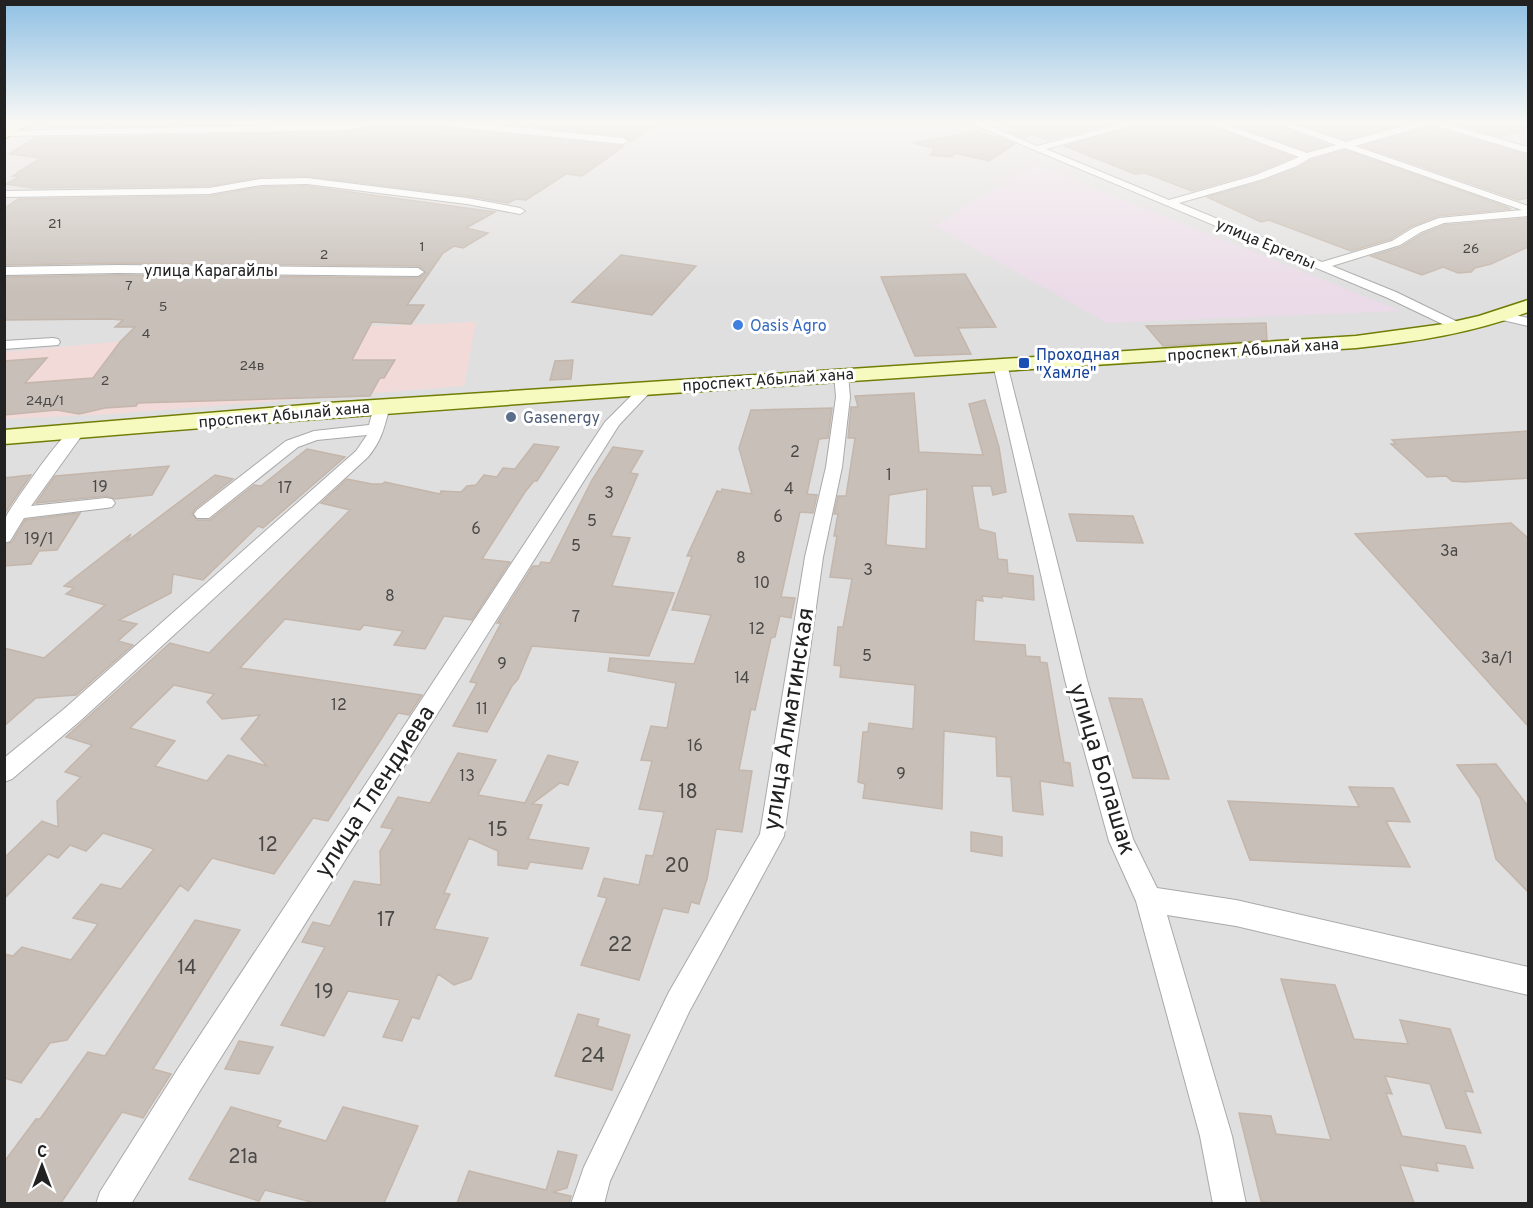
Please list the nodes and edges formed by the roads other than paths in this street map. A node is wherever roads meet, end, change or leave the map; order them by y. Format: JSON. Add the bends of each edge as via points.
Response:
{"nodes":[{"id":1,"x":1111,"y":179,"type":"edge"},
{"id":2,"x":1247,"y":179,"type":"edge"},
{"id":3,"x":1440,"y":179,"type":"edge"},
{"id":4,"x":4,"y":194,"type":"edge"},
{"id":5,"x":1170,"y":203,"type":"junction"},
{"id":6,"x":520,"y":211,"type":"dead end"},
{"id":7,"x":1528,"y":211,"type":"edge"},
{"id":8,"x":1320,"y":266,"type":"junction"},
{"id":9,"x":4,"y":271,"type":"edge"},
{"id":10,"x":418,"y":272,"type":"dead end"},
{"id":11,"x":1528,"y":306,"type":"edge"},
{"id":12,"x":1503,"y":316,"type":"junction"},
{"id":13,"x":1528,"y":322,"type":"edge"},
{"id":14,"x":1458,"y":327,"type":"junction"},
{"id":15,"x":53,"y":342,"type":"dead end"},
{"id":16,"x":4,"y":345,"type":"edge"},
{"id":17,"x":1000,"y":364,"type":"junction"},
{"id":18,"x":841,"y":374,"type":"junction"},
{"id":19,"x":647,"y":388,"type":"junction"},
{"id":20,"x":382,"y":406,"type":"junction"},
{"id":21,"x":376,"y":429,"type":"junction"},
{"id":22,"x":77,"y":431,"type":"junction"},
{"id":23,"x":4,"y":437,"type":"edge"},
{"id":24,"x":106,"y":503,"type":"dead end"},
{"id":25,"x":17,"y":513,"type":"junction"},
{"id":26,"x":203,"y":514,"type":"dead end"},
{"id":27,"x":5,"y":535,"type":"edge"},
{"id":28,"x":4,"y":772,"type":"edge"},
{"id":29,"x":1149,"y":899,"type":"junction"},
{"id":30,"x":1528,"y":981,"type":"edge"},
{"id":31,"x":112,"y":1203,"type":"edge"},
{"id":32,"x":587,"y":1203,"type":"edge"},
{"id":33,"x":1230,"y":1203,"type":"edge"}],
"edges":[{"from":1,"to":5,"type":"street","name":"улица Ергелы"},
{"from":2,"to":5,"type":"street"},
{"from":3,"to":7,"type":"street"},
{"from":4,"to":6,"type":"street","via":[[209,190],[261,182],[307,181]]},
{"from":5,"to":8,"type":"street","name":"улица Ергелы"},
{"from":7,"to":8,"type":"street","via":[[1443,220],[1396,243]]},
{"from":8,"to":14,"type":"street","name":"улица Ергелы"},
{"from":9,"to":10,"type":"street","name":"улица Карагайлы"},
{"from":11,"to":12,"type":"main road","name":"проспект Абылай хана"},
{"from":12,"to":13,"type":"street"},
{"from":12,"to":14,"type":"main road","name":"проспект Абылай хана"},
{"from":14,"to":17,"type":"main road","name":"проспект Абылай хана","via":[[1428,334],[1310,346]]},
{"from":15,"to":16,"type":"street"},
{"from":17,"to":18,"type":"main road","name":"проспект Абылай хана"},
{"from":17,"to":29,"type":"street","name":"улица Болашак","via":[[1076,680],[1111,807],[1121,841]]},
{"from":18,"to":19,"type":"main road","name":"проспект Абылай хана"},
{"from":18,"to":32,"type":"street","name":"улица Алматинская","via":[[843,397],[834,467],[814,556],[772,836],[679,1002],[595,1178]]},
{"from":19,"to":20,"type":"main road","name":"проспект Абылай хана"},
{"from":19,"to":31,"type":"street","name":"улица Тлендиева","via":[[613,422]]},
{"from":20,"to":21,"type":"street"},
{"from":20,"to":22,"type":"main road","name":"проспект Абылай хана"},
{"from":21,"to":26,"type":"street","via":[[314,436],[292,444]]},
{"from":21,"to":28,"type":"street","via":[[374,440],[362,454]]},
{"from":22,"to":23,"type":"main road","name":"проспект Абылай хана"},
{"from":22,"to":25,"type":"street"},
{"from":24,"to":25,"type":"street"},
{"from":25,"to":27,"type":"street"},
{"from":29,"to":30,"type":"street","via":[[1236,913]]},
{"from":29,"to":33,"type":"street","name":"улица Болашак","via":[[1216,1136]]}]}
